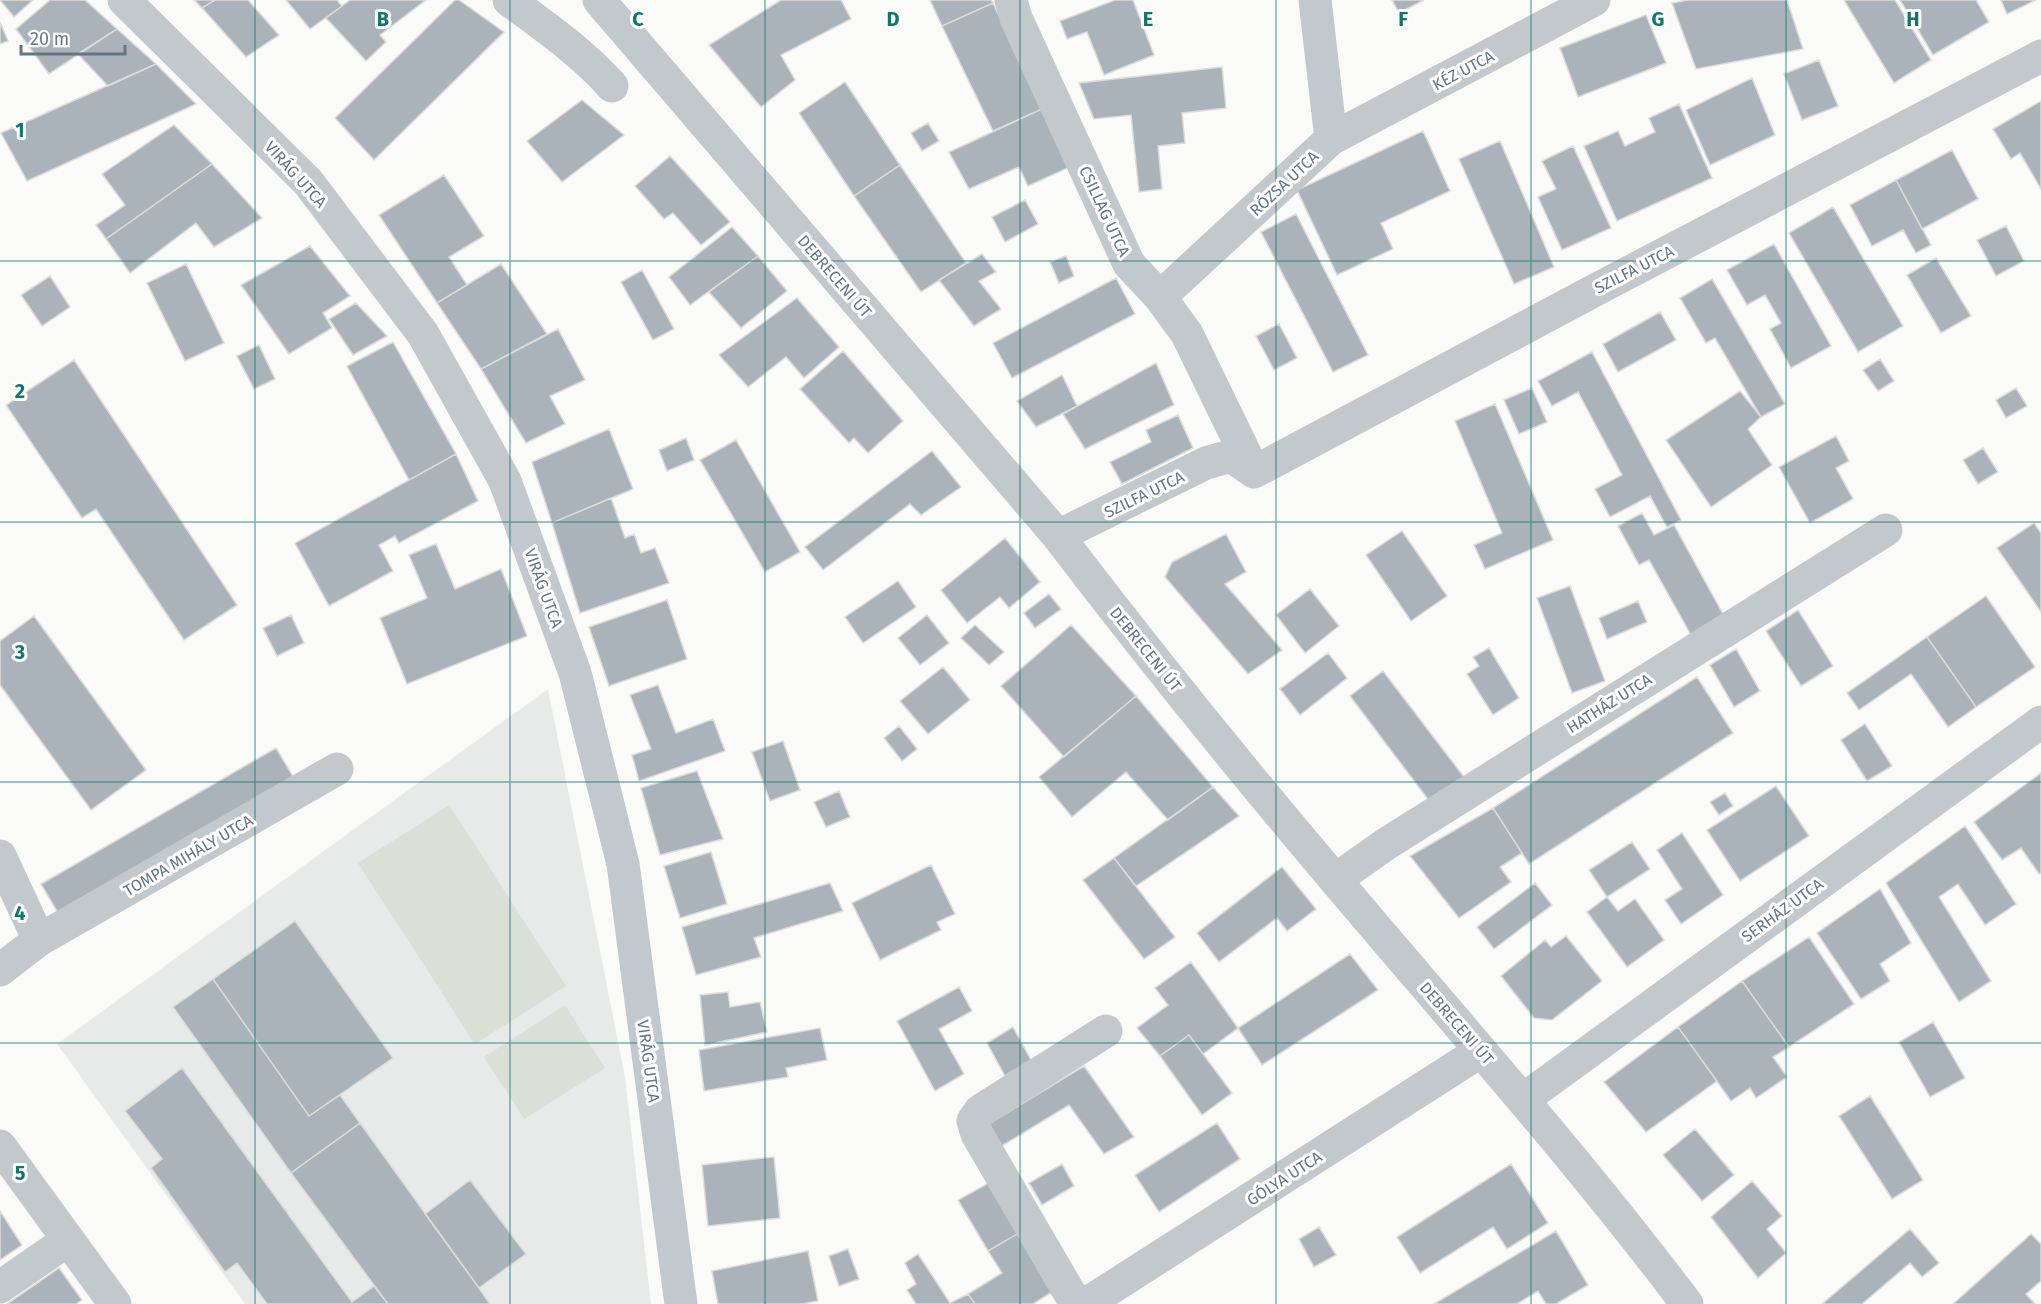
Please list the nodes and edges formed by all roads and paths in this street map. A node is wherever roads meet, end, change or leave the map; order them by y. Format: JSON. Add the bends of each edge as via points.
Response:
{"nodes":[{"id":1,"x":124,"y":0,"type":"edge"},
{"id":2,"x":509,"y":0,"type":"edge"},
{"id":3,"x":598,"y":0,"type":"edge"},
{"id":4,"x":1011,"y":0,"type":"edge"},
{"id":5,"x":1316,"y":0,"type":"edge"},
{"id":6,"x":1594,"y":0,"type":"edge"},
{"id":7,"x":2041,"y":56,"type":"edge"},
{"id":8,"x":612,"y":86,"type":"dead end"},
{"id":9,"x":1331,"y":139,"type":"junction"},
{"id":10,"x":1160,"y":297,"type":"junction"},
{"id":11,"x":1242,"y":464,"type":"junction"},
{"id":12,"x":1886,"y":530,"type":"dead end"},
{"id":13,"x":1065,"y":545,"type":"junction"},
{"id":14,"x":2041,"y":722,"type":"edge"},
{"id":15,"x":337,"y":769,"type":"dead end"},
{"id":16,"x":0,"y":856,"type":"edge"},
{"id":17,"x":1335,"y":880,"type":"junction"},
{"id":18,"x":39,"y":940,"type":"junction"},
{"id":19,"x":0,"y":970,"type":"edge"},
{"id":20,"x":1106,"y":1031,"type":"dead end"},
{"id":21,"x":1481,"y":1051,"type":"junction"},
{"id":22,"x":1524,"y":1099,"type":"junction"},
{"id":23,"x":6,"y":1167,"type":"edge"},
{"id":24,"x":68,"y":1240,"type":"junction"},
{"id":25,"x":0,"y":1287,"type":"edge"},
{"id":26,"x":115,"y":1304,"type":"edge"},
{"id":27,"x":681,"y":1304,"type":"edge"},
{"id":28,"x":1076,"y":1304,"type":"edge"},
{"id":29,"x":1086,"y":1304,"type":"edge"},
{"id":30,"x":1687,"y":1304,"type":"edge"}],
"edges":[{"from":1,"to":27,"type":"street","name":"VIRÁG UTCA","via":[[308,182],[423,334],[505,481],[575,673],[623,864]]},
{"from":2,"to":8,"type":"street","via":[[564,40]]},
{"from":3,"to":13,"type":"street","name":"DEBRECENI ÚT"},
{"from":4,"to":10,"type":"street","name":"CSILLAG UTCA","via":[[1129,264]]},
{"from":5,"to":9,"type":"street","name":"RÓZSA UTCA"},
{"from":6,"to":9,"type":"street","name":"KÉZ UTCA"},
{"from":7,"to":11,"type":"street","name":"SZILFA UTCA","via":[[1590,292]]},
{"from":9,"to":10,"type":"street","name":"RÓZSA UTCA"},
{"from":10,"to":11,"type":"street","name":"CSILLAG UTCA","via":[[1187,334]]},
{"from":11,"to":13,"type":"street","name":"SZILFA UTCA"},
{"from":12,"to":17,"type":"street","name":"HATHÁZ UTCA","via":[[1386,844]]},
{"from":13,"to":17,"type":"street","name":"DEBRECENI ÚT"},
{"from":14,"to":22,"type":"street","name":"SERHÁZ UTCA"},
{"from":15,"to":18,"type":"street","name":"TOMPA MIHÁLY UTCA"},
{"from":16,"to":18,"type":"street"},
{"from":17,"to":21,"type":"street","name":"DEBRECENI ÚT"},
{"from":18,"to":19,"type":"street","name":"TOMPA MIHÁLY UTCA"},
{"from":20,"to":28,"type":"street","via":[[980,1111],[973,1121]]},
{"from":21,"to":22,"type":"street","name":"DEBRECENI ÚT"},
{"from":21,"to":29,"type":"street","name":"GÓLYA UTCA"},
{"from":22,"to":30,"type":"street","name":"DEBRECENI ÚT"},
{"from":23,"to":24,"type":"street"},
{"from":24,"to":25,"type":"street"},
{"from":24,"to":26,"type":"street"}]}
